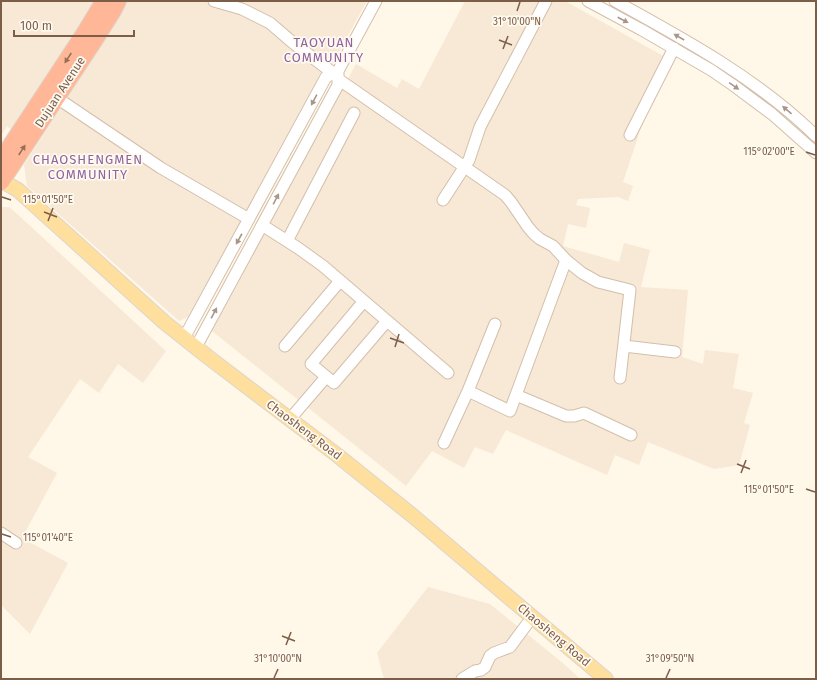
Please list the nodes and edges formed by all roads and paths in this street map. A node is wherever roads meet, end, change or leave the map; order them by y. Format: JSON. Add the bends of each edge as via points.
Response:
{"nodes":[{"id":1,"x":104,"y":1,"type":"edge"},
{"id":2,"x":118,"y":1,"type":"edge"},
{"id":3,"x":214,"y":1,"type":"edge"},
{"id":4,"x":376,"y":1,"type":"edge"},
{"id":5,"x":546,"y":1,"type":"edge"},
{"id":6,"x":588,"y":1,"type":"edge"},
{"id":7,"x":615,"y":1,"type":"edge"},
{"id":8,"x":674,"y":48,"type":"junction"},
{"id":9,"x":336,"y":75,"type":"junction"},
{"id":10,"x":56,"y":98,"type":"junction"},
{"id":11,"x":354,"y":113,"type":"dead end"},
{"id":12,"x":630,"y":135,"type":"dead end"},
{"id":13,"x":816,"y":136,"type":"edge"},
{"id":14,"x":816,"y":153,"type":"edge"},
{"id":15,"x":1,"y":160,"type":"edge"},
{"id":16,"x":464,"y":168,"type":"junction"},
{"id":17,"x":1,"y":182,"type":"edge"},
{"id":18,"x":443,"y":200,"type":"dead end"},
{"id":19,"x":250,"y":219,"type":"junction"},
{"id":20,"x":262,"y":225,"type":"junction"},
{"id":21,"x":287,"y":241,"type":"junction"},
{"id":22,"x":566,"y":260,"type":"junction"},
{"id":23,"x":340,"y":281,"type":"junction"},
{"id":24,"x":364,"y":301,"type":"junction"},
{"id":25,"x":387,"y":321,"type":"junction"},
{"id":26,"x":495,"y":324,"type":"dead end"},
{"id":27,"x":184,"y":338,"type":"junction"},
{"id":28,"x":285,"y":346,"type":"dead end"},
{"id":29,"x":624,"y":346,"type":"junction"},
{"id":30,"x":196,"y":347,"type":"junction"},
{"id":31,"x":675,"y":352,"type":"dead end"},
{"id":32,"x":448,"y":373,"type":"dead end"},
{"id":33,"x":326,"y":377,"type":"junction"},
{"id":34,"x":620,"y":378,"type":"dead end"},
{"id":35,"x":468,"y":391,"type":"junction"},
{"id":36,"x":516,"y":395,"type":"junction"},
{"id":37,"x":290,"y":419,"type":"junction"},
{"id":38,"x":631,"y":435,"type":"dead end"},
{"id":39,"x":444,"y":443,"type":"dead end"},
{"id":40,"x":1,"y":533,"type":"edge"},
{"id":41,"x":16,"y":543,"type":"dead end"},
{"id":42,"x":527,"y":624,"type":"junction"},
{"id":43,"x":462,"y":679,"type":"edge"},
{"id":44,"x":593,"y":679,"type":"edge"},
{"id":45,"x":606,"y":679,"type":"edge"}],
"edges":[{"from":1,"to":15,"type":"highway","name":"Dujuan Avenue","one_way":true},
{"from":2,"to":10,"type":"highway","name":"Dujuan Avenue"},
{"from":3,"to":9,"type":"street","via":[[242,9],[270,23]]},
{"from":4,"to":9,"type":"street"},
{"from":5,"to":16,"type":"street","via":[[480,127]]},
{"from":6,"to":8,"type":"street","one_way":true},
{"from":13,"to":7,"type":"street","one_way":true,"via":[[780,104],[740,74]]},
{"from":8,"to":12,"type":"street"},
{"from":8,"to":14,"type":"street","one_way":true,"via":[[755,101]]},
{"from":9,"to":16,"type":"street"},
{"from":9,"to":19,"type":"street","one_way":true,"via":[[326,76]]},
{"from":20,"to":9,"type":"street","one_way":true,"via":[[338,85]]},
{"from":17,"to":10,"type":"highway","name":"Dujuan Avenue","one_way":true},
{"from":10,"to":19,"type":"street","via":[[161,168]]},
{"from":11,"to":21,"type":"street"},
{"from":16,"to":18,"type":"street"},
{"from":16,"to":22,"type":"street","via":[[505,195],[534,234],[553,246]]},
{"from":17,"to":27,"type":"main road","name":"Chaosheng Road","via":[[18,190]]},
{"from":17,"to":42,"type":"main road","name":"Chaosheng Road","via":[[14,197],[159,328],[408,522]]},
{"from":19,"to":27,"type":"street","one_way":true},
{"from":20,"to":21,"type":"street"},
{"from":30,"to":20,"type":"street","one_way":true},
{"from":21,"to":23,"type":"street"},
{"from":22,"to":29,"type":"street","via":[[598,282],[630,290]]},
{"from":22,"to":36,"type":"street"},
{"from":23,"to":24,"type":"street"},
{"from":23,"to":28,"type":"street"},
{"from":24,"to":25,"type":"street"},
{"from":24,"to":33,"type":"street","via":[[311,364]]},
{"from":25,"to":32,"type":"street"},
{"from":25,"to":33,"type":"street","via":[[334,384]]},
{"from":26,"to":35,"type":"street"},
{"from":27,"to":30,"type":"main road","name":"Chaosheng Road"},
{"from":29,"to":31,"type":"street"},
{"from":29,"to":34,"type":"street"},
{"from":30,"to":37,"type":"main road","name":"Chaosheng Road"},
{"from":33,"to":37,"type":"street"},
{"from":35,"to":36,"type":"street","via":[[510,411]]},
{"from":35,"to":39,"type":"street"},
{"from":36,"to":38,"type":"street","via":[[566,416],[584,413]]},
{"from":37,"to":45,"type":"main road","name":"Chaosheng Road","via":[[413,516]]},
{"from":40,"to":41,"type":"street"},
{"from":42,"to":43,"type":"street","via":[[510,647],[494,653],[485,667]]},
{"from":42,"to":44,"type":"main road","name":"Chaosheng Road"}]}
